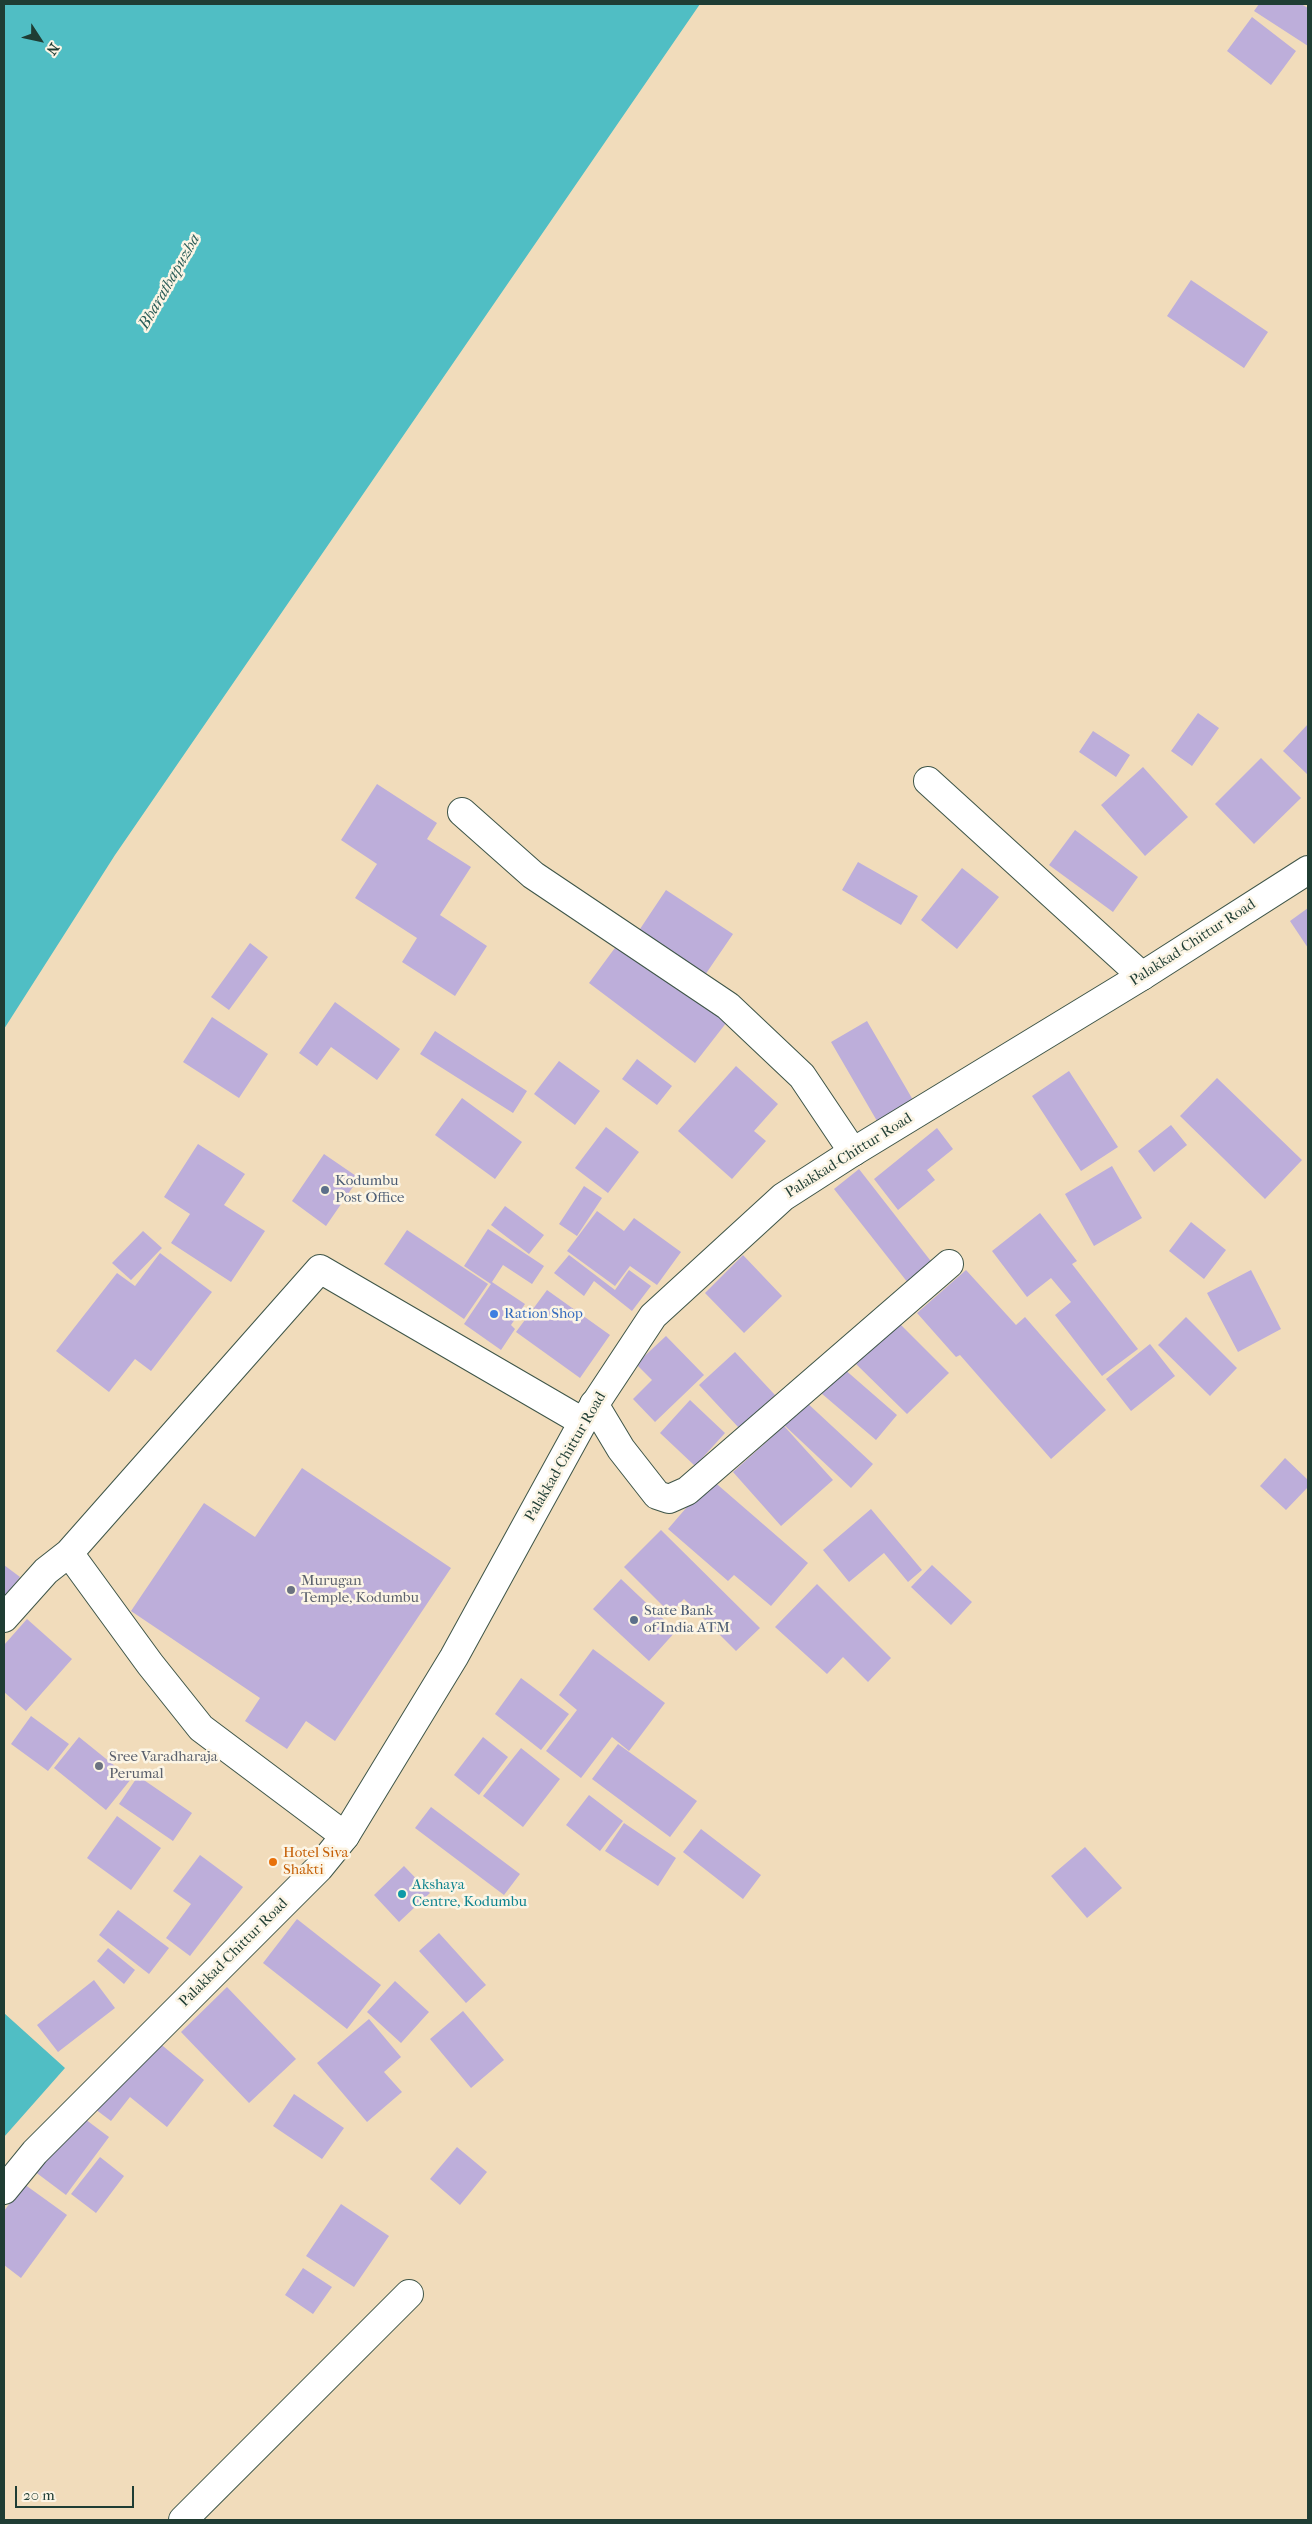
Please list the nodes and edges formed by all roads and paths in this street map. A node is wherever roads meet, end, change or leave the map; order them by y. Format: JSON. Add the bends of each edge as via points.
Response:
{"nodes":[{"id":1,"x":928,"y":781,"type":"dead end"},
{"id":2,"x":462,"y":812,"type":"dead end"},
{"id":3,"x":1308,"y":870,"type":"edge"},
{"id":4,"x":1142,"y":976,"type":"junction"},
{"id":5,"x":852,"y":1152,"type":"junction"},
{"id":6,"x":949,"y":1264,"type":"dead end"},
{"id":7,"x":588,"y":1413,"type":"junction"},
{"id":8,"x":69,"y":1553,"type":"junction"},
{"id":9,"x":4,"y":1618,"type":"edge"},
{"id":10,"x":345,"y":1836,"type":"junction"},
{"id":11,"x":4,"y":2190,"type":"edge"},
{"id":12,"x":409,"y":2294,"type":"dead end"},
{"id":13,"x":182,"y":2520,"type":"edge"}],
"edges":[{"from":1,"to":4,"type":"street"},
{"from":2,"to":5,"type":"street","via":[[533,875],[728,1006],[802,1076]]},
{"from":3,"to":4,"type":"street","name":"Palakkad-Chittur Road"},
{"from":4,"to":5,"type":"street","name":"Palakkad-Chittur Road"},
{"from":5,"to":7,"type":"street","name":"Palakkad-Chittur Road","via":[[783,1197],[653,1316]]},
{"from":6,"to":7,"type":"street","via":[[687,1491],[669,1499],[657,1495]]},
{"from":7,"to":8,"type":"street","via":[[320,1269]]},
{"from":7,"to":10,"type":"street","name":"Palakkad-Chittur Road","via":[[454,1657]]},
{"from":8,"to":9,"type":"street","via":[[46,1571]]},
{"from":8,"to":10,"type":"street","via":[[201,1728]]},
{"from":10,"to":11,"type":"street","name":"Palakkad-Chittur Road","via":[[319,1868],[35,2152]]},
{"from":12,"to":13,"type":"street"}]}
